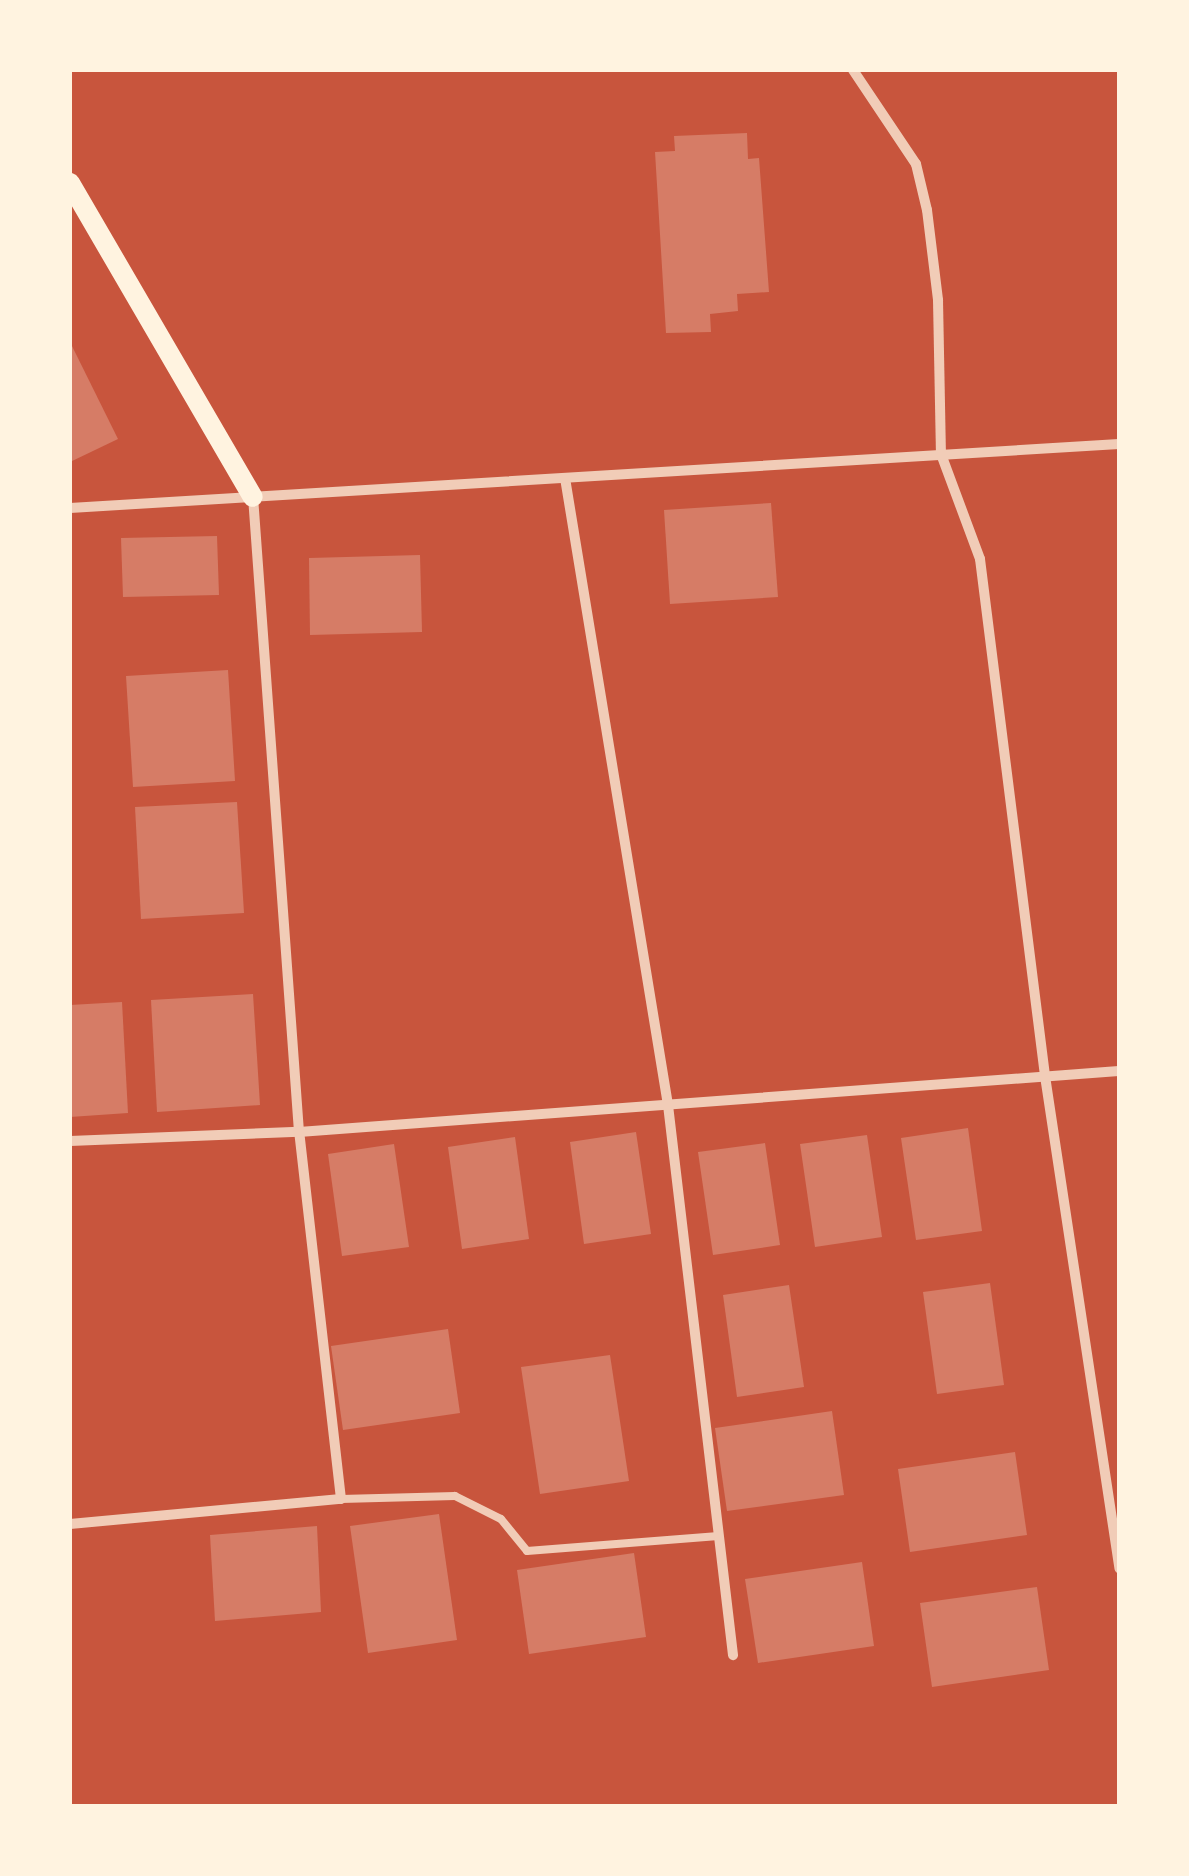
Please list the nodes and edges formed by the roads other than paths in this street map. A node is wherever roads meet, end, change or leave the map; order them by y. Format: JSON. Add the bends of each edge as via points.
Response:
{"nodes":[{"id":1,"x":853,"y":70,"type":"edge"},
{"id":2,"x":70,"y":183,"type":"edge"},
{"id":3,"x":1119,"y":444,"type":"edge"},
{"id":4,"x":941,"y":454,"type":"junction"},
{"id":5,"x":565,"y":478,"type":"junction"},
{"id":6,"x":253,"y":497,"type":"junction"},
{"id":7,"x":70,"y":508,"type":"edge"},
{"id":8,"x":1119,"y":1071,"type":"edge"},
{"id":9,"x":1045,"y":1076,"type":"junction"},
{"id":10,"x":668,"y":1104,"type":"junction"},
{"id":11,"x":299,"y":1132,"type":"junction"},
{"id":12,"x":70,"y":1141,"type":"edge"},
{"id":13,"x":342,"y":1498,"type":"junction"},
{"id":14,"x":70,"y":1524,"type":"edge"},
{"id":15,"x":718,"y":1536,"type":"junction"},
{"id":16,"x":1119,"y":1568,"type":"edge"},
{"id":17,"x":732,"y":1655,"type":"dead end"}],
"edges":[{"from":1,"to":4,"type":"street","via":[[916,164],[938,300]]},
{"from":2,"to":6,"type":"main road"},
{"from":3,"to":4,"type":"street"},
{"from":4,"to":5,"type":"street"},
{"from":4,"to":9,"type":"street","via":[[980,559]]},
{"from":5,"to":6,"type":"street"},
{"from":5,"to":10,"type":"street"},
{"from":6,"to":7,"type":"street"},
{"from":6,"to":11,"type":"street"},
{"from":8,"to":9,"type":"street"},
{"from":9,"to":10,"type":"street"},
{"from":9,"to":16,"type":"street"},
{"from":10,"to":11,"type":"street"},
{"from":10,"to":15,"type":"street"},
{"from":11,"to":12,"type":"street"},
{"from":11,"to":13,"type":"street"},
{"from":13,"to":14,"type":"street"},
{"from":13,"to":15,"type":"lane","via":[[455,1496],[483,1506],[527,1551]]},
{"from":15,"to":17,"type":"street"}]}
